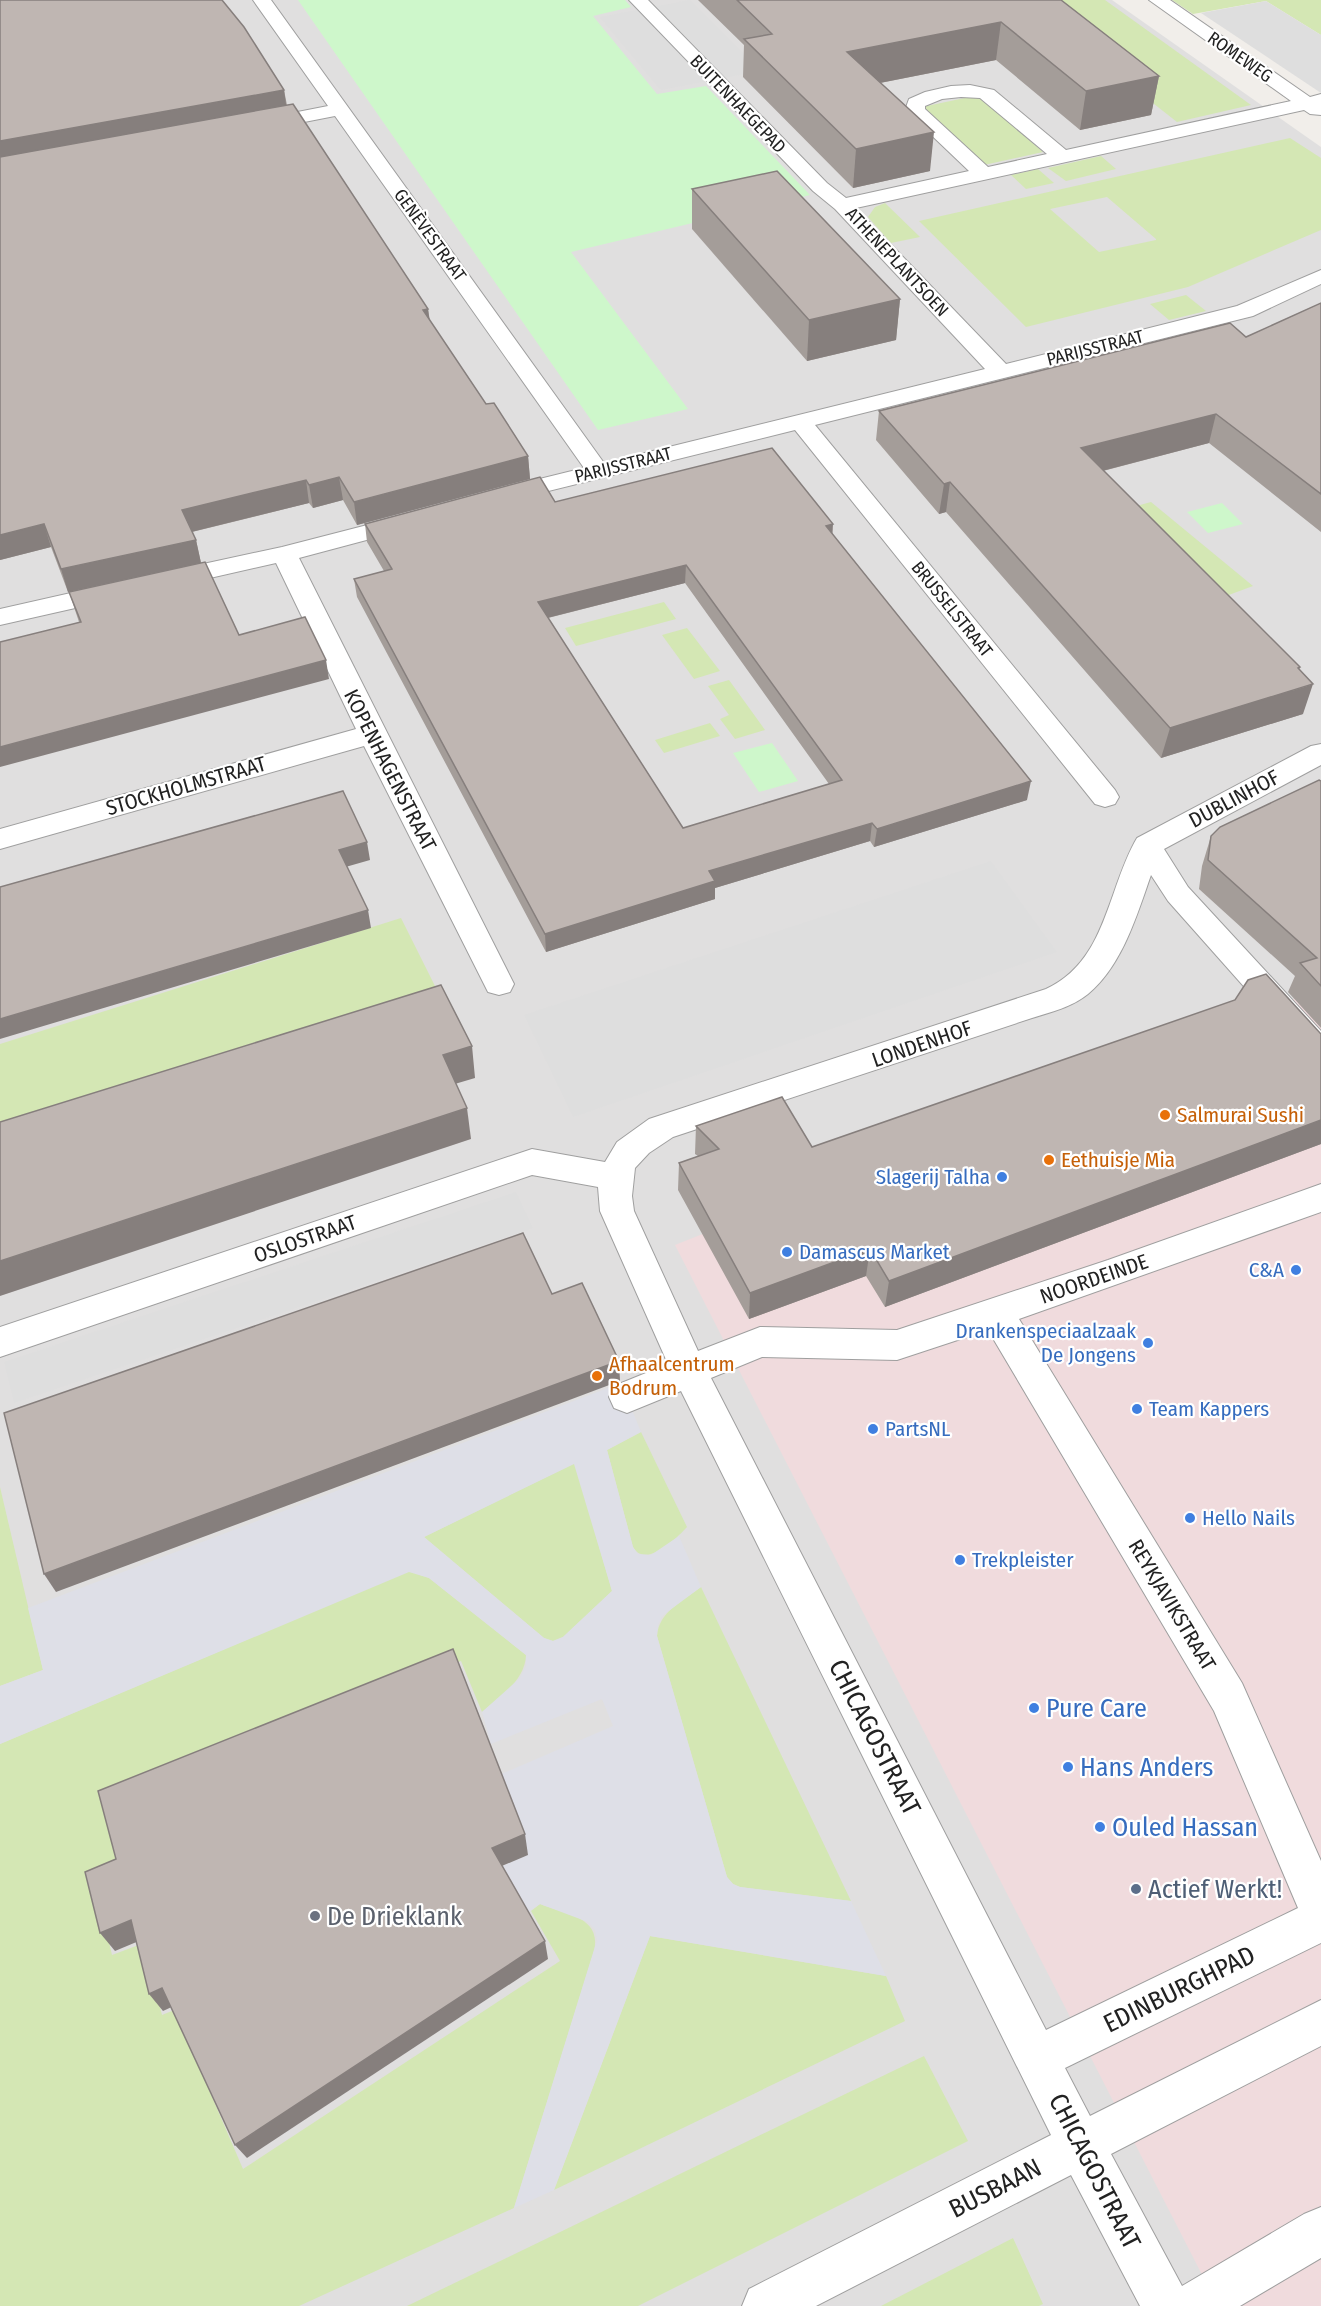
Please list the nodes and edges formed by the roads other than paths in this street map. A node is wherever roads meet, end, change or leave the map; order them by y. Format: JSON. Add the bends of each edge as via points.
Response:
{"nodes":[{"id":1,"x":262,"y":0,"type":"edge"},
{"id":2,"x":638,"y":0,"type":"edge"},
{"id":3,"x":1158,"y":0,"type":"edge"},
{"id":4,"x":1316,"y":105,"type":"edge"},
{"id":5,"x":339,"y":110,"type":"junction"},
{"id":6,"x":233,"y":129,"type":"edge"},
{"id":7,"x":1060,"y":155,"type":"junction"},
{"id":8,"x":982,"y":173,"type":"junction"},
{"id":9,"x":842,"y":205,"type":"junction"},
{"id":10,"x":1321,"y":276,"type":"edge"},
{"id":11,"x":1000,"y":371,"type":"junction"},
{"id":12,"x":799,"y":420,"type":"junction"},
{"id":13,"x":598,"y":471,"type":"junction"},
{"id":14,"x":477,"y":503,"type":"edge"},
{"id":15,"x":433,"y":514,"type":"edge"},
{"id":16,"x":284,"y":554,"type":"junction"},
{"id":17,"x":0,"y":617,"type":"edge"},
{"id":18,"x":372,"y":734,"type":"junction"},
{"id":19,"x":1321,"y":753,"type":"edge"},
{"id":20,"x":1105,"y":796,"type":"dead end"},
{"id":21,"x":0,"y":839,"type":"edge"},
{"id":22,"x":1147,"y":845,"type":"junction"},
{"id":23,"x":499,"y":984,"type":"dead end"},
{"id":24,"x":1321,"y":1052,"type":"edge"},
{"id":25,"x":618,"y":1168,"type":"junction"},
{"id":26,"x":1321,"y":1198,"type":"edge"},
{"id":27,"x":996,"y":1312,"type":"junction"},
{"id":28,"x":0,"y":1342,"type":"edge"},
{"id":29,"x":689,"y":1371,"type":"junction"},
{"id":30,"x":627,"y":1397,"type":"dead end"},
{"id":31,"x":1321,"y":1911,"type":"edge"},
{"id":32,"x":1321,"y":1920,"type":"edge"},
{"id":33,"x":1321,"y":2022,"type":"edge"},
{"id":34,"x":1037,"y":2058,"type":"junction"},
{"id":35,"x":1080,"y":2145,"type":"junction"},
{"id":36,"x":1321,"y":2231,"type":"edge"},
{"id":37,"x":766,"y":2306,"type":"edge"},
{"id":38,"x":1166,"y":2306,"type":"edge"},
{"id":39,"x":1194,"y":2306,"type":"edge"}],
"edges":[{"from":1,"to":5,"type":"street","name":"GENÈVESTRAAT"},
{"from":2,"to":9,"type":"street","name":"BUITENHAEGEPAD"},
{"from":3,"to":4,"type":"street","name":"ROMEWEG"},
{"from":4,"to":7,"type":"street","name":"ATHENEPLANTSOEN"},
{"from":5,"to":6,"type":"street"},
{"from":5,"to":13,"type":"street","name":"GENÈVESTRAAT"},
{"from":7,"to":8,"type":"street","name":"ATHENEPLANTSOEN"},
{"from":7,"to":8,"type":"street","via":[[987,94],[958,92],[916,103],[915,110]]},
{"from":8,"to":9,"type":"street","name":"ATHENEPLANTSOEN"},
{"from":9,"to":11,"type":"street","name":"ATHENEPLANTSOEN"},
{"from":10,"to":11,"type":"street","name":"PARIJSSTRAAT","via":[[1245,310]]},
{"from":11,"to":12,"type":"street","name":"PARIJSSTRAAT"},
{"from":12,"to":13,"type":"street","name":"PARIJSSTRAAT"},
{"from":12,"to":20,"type":"street","name":"BRUSSELSTRAAT"},
{"from":13,"to":14,"type":"street","name":"PARIJSSTRAAT"},
{"from":15,"to":16,"type":"street"},
{"from":16,"to":17,"type":"street"},
{"from":16,"to":18,"type":"street","name":"KOPENHAGENSTRAAT"},
{"from":18,"to":21,"type":"street","name":"STOCKHOLMSTRAAT"},
{"from":18,"to":23,"type":"street","name":"KOPENHAGENSTRAAT"},
{"from":19,"to":22,"type":"street","name":"DUBLINHOF"},
{"from":22,"to":24,"type":"street","via":[[1178,894]]},
{"from":22,"to":25,"type":"street","name":"LONDENHOF","via":[[1107,947],[1096,967],[1077,986],[1052,999],[661,1128],[631,1148]]},
{"from":25,"to":28,"type":"street","name":"OSLOSTRAAT","via":[[532,1162]]},
{"from":25,"to":29,"type":"street","name":"CHICAGOSTRAAT","via":[[613,1192],[616,1211]]},
{"from":26,"to":27,"type":"street","name":"NOORDEINDE"},
{"from":27,"to":29,"type":"street","name":"NOORDEINDE","via":[[897,1345],[760,1342]]},
{"from":27,"to":31,"type":"street","name":"REYKJAVIKSTRAAT","via":[[1228,1697]]},
{"from":29,"to":30,"type":"street","name":"NOORDEINDE"},
{"from":29,"to":34,"type":"street","name":"CHICAGOSTRAAT"},
{"from":32,"to":34,"type":"street","name":"EDINBURGHPAD"},
{"from":33,"to":35,"type":"street","name":"BUSBAAN"},
{"from":34,"to":35,"type":"street","name":"CHICAGOSTRAAT"},
{"from":35,"to":37,"type":"street","name":"BUSBAAN"},
{"from":35,"to":38,"type":"street","name":"CHICAGOSTRAAT"},
{"from":36,"to":39,"type":"street"}]}
